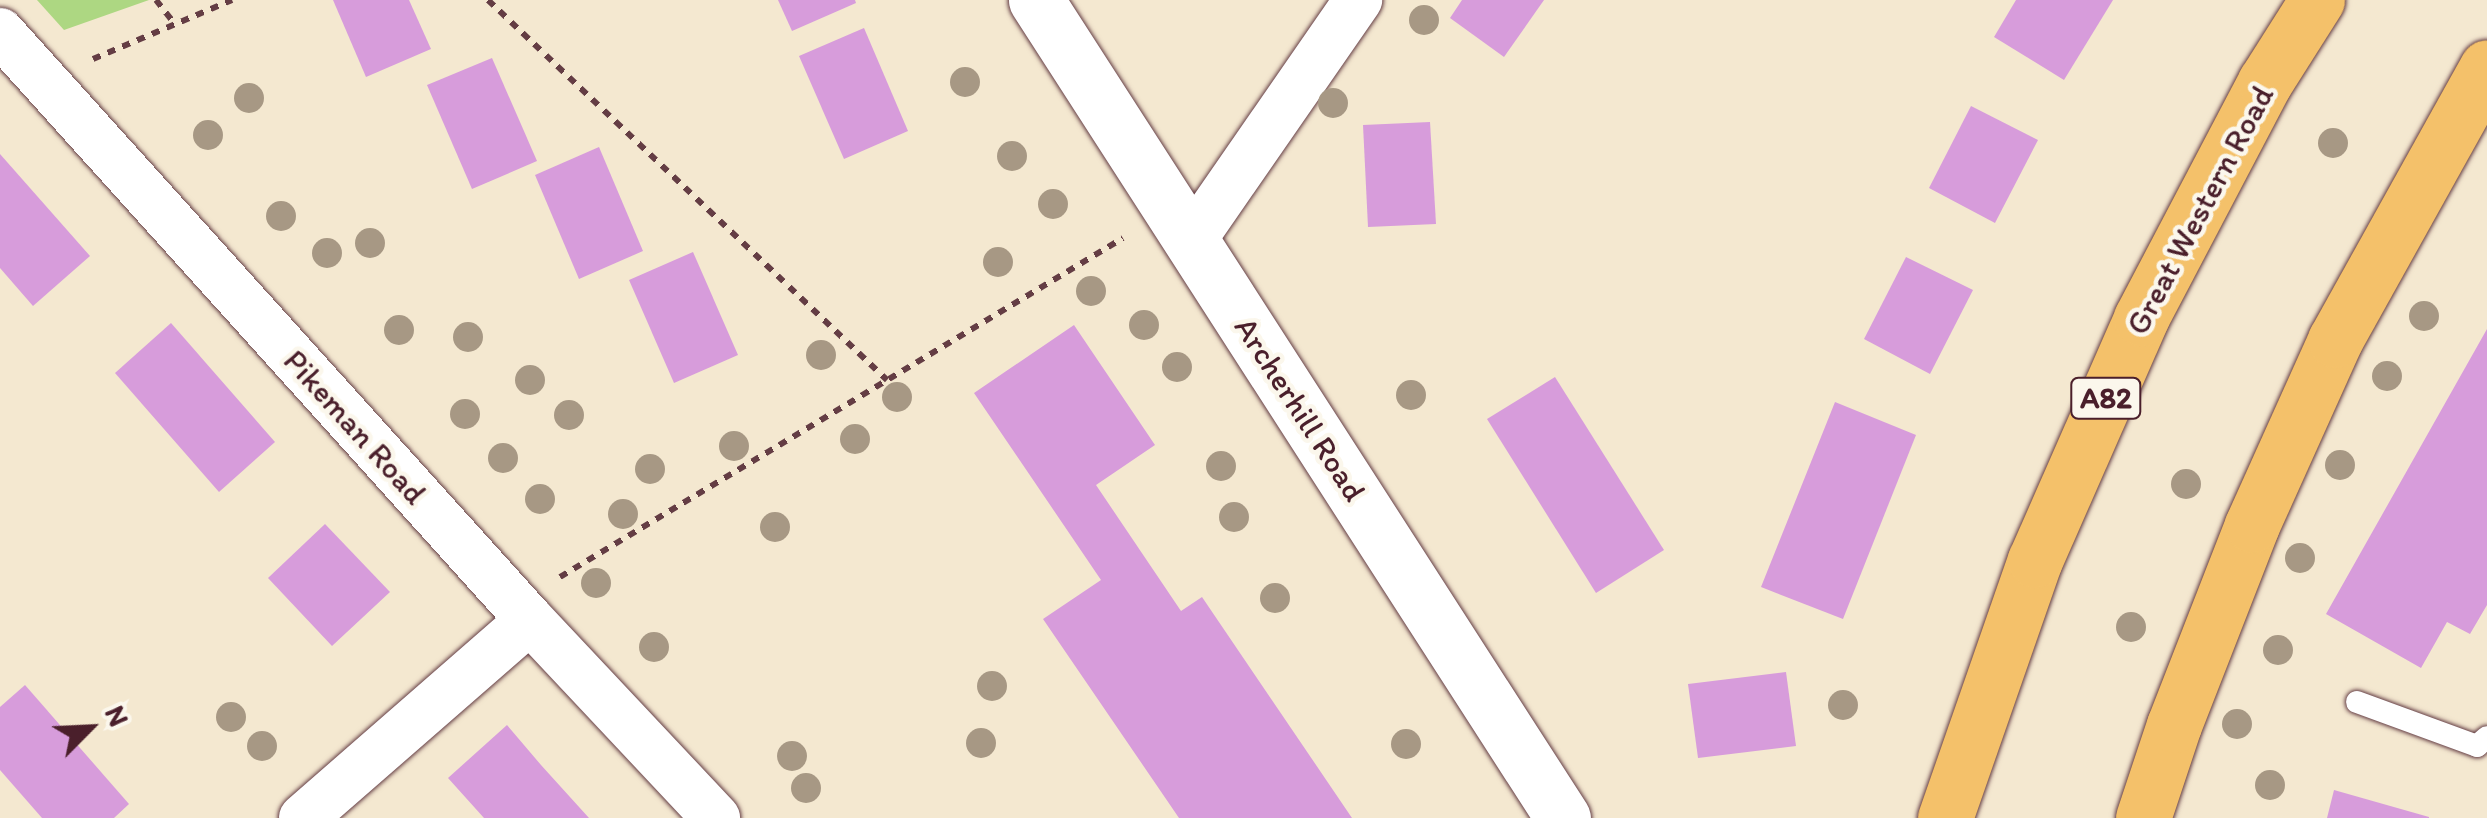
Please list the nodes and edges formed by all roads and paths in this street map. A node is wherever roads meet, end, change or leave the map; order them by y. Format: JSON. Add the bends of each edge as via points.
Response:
{"nodes":[{"id":1,"x":156,"y":0,"type":"edge"},
{"id":2,"x":232,"y":0,"type":"edge"},
{"id":3,"x":488,"y":0,"type":"edge"},
{"id":4,"x":1036,"y":0,"type":"edge"},
{"id":5,"x":1358,"y":0,"type":"edge"},
{"id":6,"x":2316,"y":0,"type":"edge"},
{"id":7,"x":175,"y":24,"type":"junction"},
{"id":8,"x":0,"y":32,"type":"edge"},
{"id":9,"x":2487,"y":67,"type":"edge"},
{"id":10,"x":41,"y":81,"type":"junction"},
{"id":11,"x":1182,"y":224,"type":"junction"},
{"id":12,"x":887,"y":380,"type":"junction"},
{"id":13,"x":523,"y":612,"type":"junction"},
{"id":14,"x":2357,"y":702,"type":"dead end"},
{"id":15,"x":2487,"y":738,"type":"edge"},
{"id":16,"x":303,"y":818,"type":"edge"},
{"id":17,"x":716,"y":818,"type":"edge"},
{"id":18,"x":1564,"y":818,"type":"edge"},
{"id":19,"x":1946,"y":818,"type":"edge"},
{"id":20,"x":2144,"y":818,"type":"edge"}],
"edges":[{"from":1,"to":7,"type":"path"},
{"from":2,"to":7,"type":"path"},
{"from":3,"to":12,"type":"path"},
{"from":4,"to":11,"type":"street","name":"Archerhill Road"},
{"from":5,"to":11,"type":"street"},
{"from":6,"to":19,"type":"main road","name":"Great Western Road","number":"A82","via":[[2141,318],[2035,560]]},
{"from":7,"to":10,"type":"path"},
{"from":8,"to":10,"type":"street","name":"Pikeman Road"},
{"from":9,"to":20,"type":"main road","via":[[2335,340],[2252,525]]},
{"from":10,"to":13,"type":"street","name":"Pikeman Road"},
{"from":11,"to":12,"type":"path"},
{"from":11,"to":18,"type":"street","name":"Archerhill Road"},
{"from":12,"to":13,"type":"path"},
{"from":13,"to":16,"type":"street"},
{"from":13,"to":17,"type":"street","name":"Pikeman Road"},
{"from":14,"to":15,"type":"lane","via":[[2477,746]]}]}
